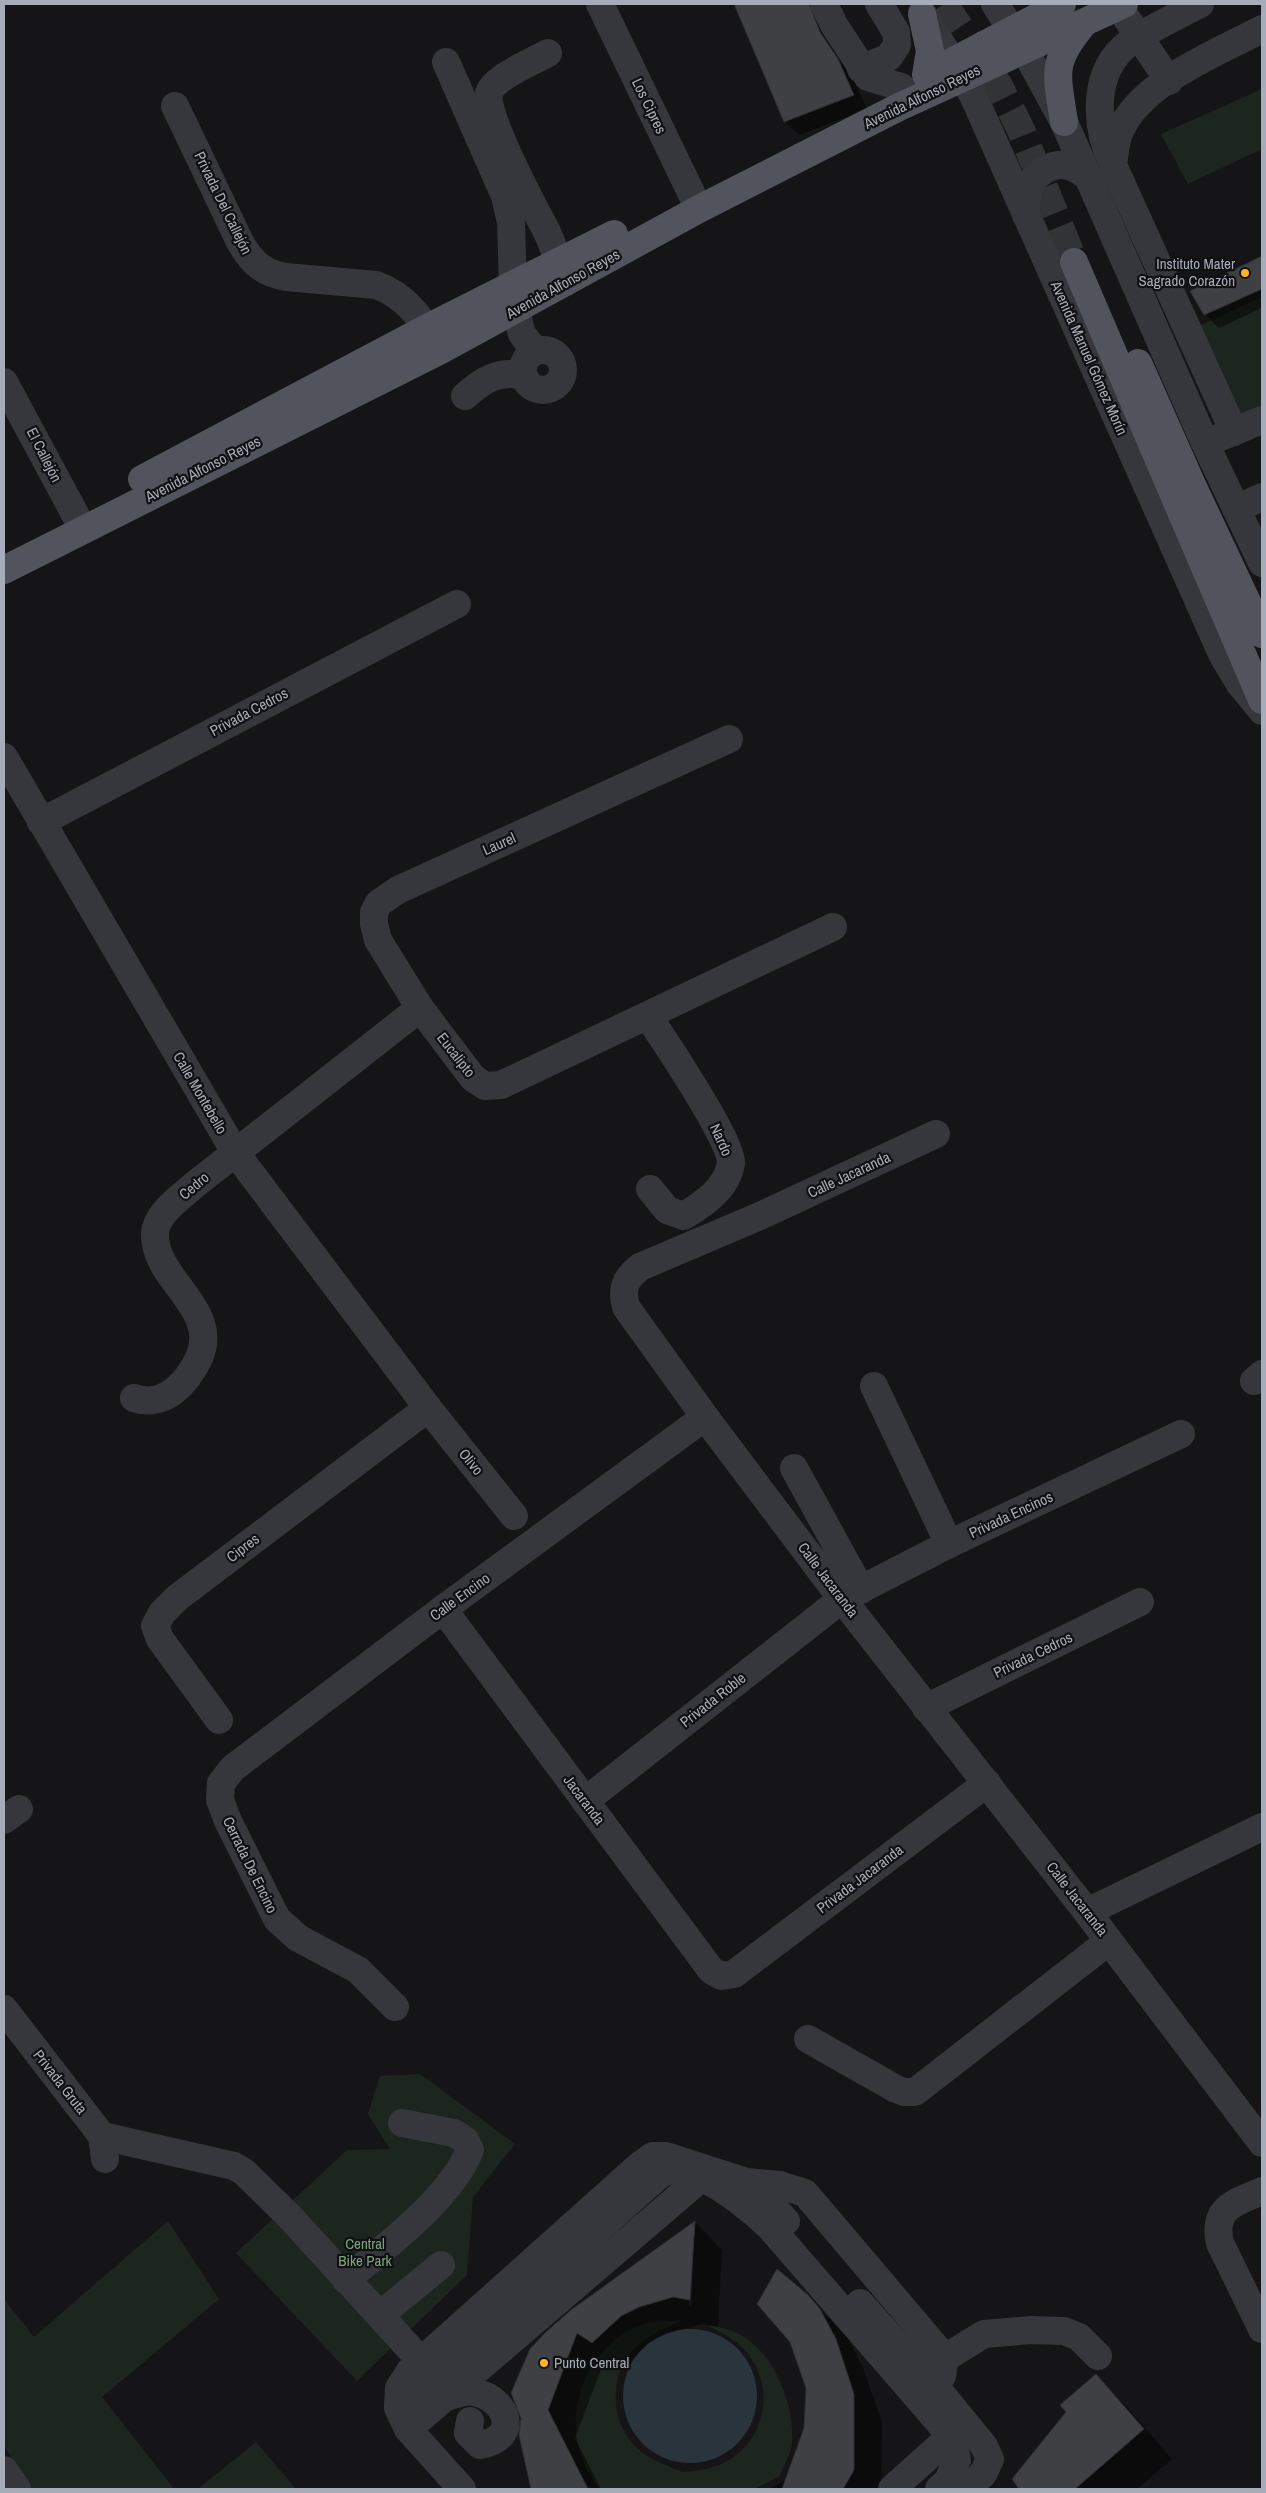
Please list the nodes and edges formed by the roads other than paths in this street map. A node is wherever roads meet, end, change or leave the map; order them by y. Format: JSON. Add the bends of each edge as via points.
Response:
{"nodes":[{"id":1,"x":600,"y":4,"type":"edge"},
{"id":2,"x":824,"y":4,"type":"edge"},
{"id":3,"x":879,"y":4,"type":"edge"},
{"id":4,"x":995,"y":4,"type":"edge"},
{"id":5,"x":1062,"y":4,"type":"edge"},
{"id":6,"x":1200,"y":4,"type":"edge"},
{"id":7,"x":1121,"y":5,"type":"edge"},
{"id":8,"x":919,"y":9,"type":"edge"},
{"id":9,"x":1084,"y":23,"type":"junction"},
{"id":10,"x":1262,"y":29,"type":"edge"},
{"id":11,"x":1139,"y":37,"type":"junction"},
{"id":12,"x":1018,"y":39,"type":"junction"},
{"id":13,"x":548,"y":53,"type":"dead end"},
{"id":14,"x":446,"y":62,"type":"dead end"},
{"id":15,"x":861,"y":69,"type":"junction"},
{"id":16,"x":958,"y":69,"type":"junction"},
{"id":17,"x":926,"y":75,"type":"junction"},
{"id":18,"x":1169,"y":81,"type":"junction"},
{"id":19,"x":901,"y":87,"type":"junction"},
{"id":20,"x":175,"y":106,"type":"dead end"},
{"id":21,"x":1064,"y":122,"type":"junction"},
{"id":22,"x":1113,"y":165,"type":"junction"},
{"id":23,"x":1090,"y":178,"type":"junction"},
{"id":24,"x":695,"y":201,"type":"junction"},
{"id":25,"x":1026,"y":215,"type":"junction"},
{"id":26,"x":563,"y":272,"type":"junction"},
{"id":27,"x":515,"y":298,"type":"junction"},
{"id":28,"x":434,"y":339,"type":"junction"},
{"id":29,"x":535,"y":351,"type":"junction"},
{"id":30,"x":523,"y":375,"type":"junction"},
{"id":31,"x":4,"y":382,"type":"edge"},
{"id":32,"x":465,"y":396,"type":"dead end"},
{"id":33,"x":1262,"y":420,"type":"edge"},
{"id":34,"x":1234,"y":432,"type":"junction"},
{"id":35,"x":1205,"y":443,"type":"junction"},
{"id":36,"x":1262,"y":497,"type":"edge"},
{"id":37,"x":1236,"y":509,"type":"junction"},
{"id":38,"x":79,"y":522,"type":"junction"},
{"id":39,"x":4,"y":550,"type":"edge"},
{"id":40,"x":1262,"y":563,"type":"edge"},
{"id":41,"x":4,"y":570,"type":"edge"},
{"id":42,"x":457,"y":604,"type":"dead end"},
{"id":43,"x":1262,"y":634,"type":"edge"},
{"id":44,"x":1262,"y":700,"type":"edge"},
{"id":45,"x":1262,"y":711,"type":"edge"},
{"id":46,"x":729,"y":739,"type":"dead end"},
{"id":47,"x":4,"y":756,"type":"edge"},
{"id":48,"x":41,"y":822,"type":"junction"},
{"id":49,"x":833,"y":927,"type":"dead end"},
{"id":50,"x":420,"y":1008,"type":"junction"},
{"id":51,"x":648,"y":1016,"type":"junction"},
{"id":52,"x":936,"y":1134,"type":"dead end"},
{"id":53,"x":235,"y":1152,"type":"junction"},
{"id":54,"x":650,"y":1189,"type":"dead end"},
{"id":55,"x":874,"y":1386,"type":"dead end"},
{"id":56,"x":134,"y":1398,"type":"dead end"},
{"id":57,"x":428,"y":1408,"type":"junction"},
{"id":58,"x":705,"y":1417,"type":"junction"},
{"id":59,"x":1181,"y":1434,"type":"dead end"},
{"id":60,"x":794,"y":1468,"type":"dead end"},
{"id":61,"x":514,"y":1516,"type":"dead end"},
{"id":62,"x":949,"y":1544,"type":"junction"},
{"id":63,"x":852,"y":1594,"type":"junction"},
{"id":64,"x":1140,"y":1602,"type":"dead end"},
{"id":65,"x":443,"y":1609,"type":"junction"},
{"id":66,"x":926,"y":1708,"type":"junction"},
{"id":67,"x":219,"y":1720,"type":"dead end"},
{"id":68,"x":221,"y":1783,"type":"joint"},
{"id":69,"x":987,"y":1783,"type":"junction"},
{"id":70,"x":585,"y":1801,"type":"junction"},
{"id":71,"x":1262,"y":1828,"type":"edge"},
{"id":72,"x":1087,"y":1912,"type":"junction"},
{"id":73,"x":1109,"y":1941,"type":"junction"},
{"id":74,"x":734,"y":1974,"type":"joint"},
{"id":75,"x":395,"y":2007,"type":"dead end"},
{"id":76,"x":4,"y":2009,"type":"edge"},
{"id":77,"x":808,"y":2039,"type":"dead end"},
{"id":78,"x":402,"y":2123,"type":"dead end"},
{"id":79,"x":1262,"y":2143,"type":"edge"},
{"id":80,"x":701,"y":2178,"type":"junction"},
{"id":81,"x":753,"y":2184,"type":"junction"},
{"id":82,"x":1262,"y":2191,"type":"edge"},
{"id":83,"x":441,"y":2264,"type":"dead end"},
{"id":84,"x":346,"y":2280,"type":"junction"},
{"id":85,"x":380,"y":2315,"type":"junction"},
{"id":86,"x":1262,"y":2330,"type":"edge"},
{"id":87,"x":1098,"y":2356,"type":"dead end"},
{"id":88,"x":945,"y":2358,"type":"junction"},
{"id":89,"x":421,"y":2361,"type":"junction"},
{"id":90,"x":939,"y":2391,"type":"junction"},
{"id":91,"x":446,"y":2397,"type":"junction"},
{"id":92,"x":403,"y":2419,"type":"junction"},
{"id":93,"x":470,"y":2421,"type":"dead end"},
{"id":94,"x":951,"y":2436,"type":"junction"},
{"id":95,"x":4,"y":2470,"type":"edge"},
{"id":96,"x":17,"y":2489,"type":"edge"},
{"id":97,"x":462,"y":2489,"type":"edge"},
{"id":98,"x":892,"y":2489,"type":"edge"},
{"id":99,"x":938,"y":2489,"type":"edge"},
{"id":100,"x":966,"y":2489,"type":"edge"}],
"edges":[{"from":1,"to":24,"type":"street","name":"Los Cipres"},
{"from":2,"to":15,"type":"street"},
{"from":3,"to":15,"type":"street","via":[[896,32],[898,46],[888,57]]},
{"from":4,"to":12,"type":"street"},
{"from":5,"to":12,"type":"main road","name":"Avenida Alfonso Reyes"},
{"from":6,"to":11,"type":"street"},
{"from":7,"to":9,"type":"main road","name":"Avenida Alfonso Reyes"},
{"from":7,"to":11,"type":"street"},
{"from":8,"to":16,"type":"street","name":"Avenida Manuel Gómez Morín"},
{"from":8,"to":17,"type":"main road","via":[[930,51]]},
{"from":9,"to":12,"type":"main road","name":"Avenida Alfonso Reyes"},
{"from":9,"to":21,"type":"main road","via":[[1059,59]]},
{"from":10,"to":18,"type":"street"},
{"from":11,"to":18,"type":"street"},
{"from":11,"to":22,"type":"street","via":[[1115,56],[1101,95],[1101,136]]},
{"from":12,"to":16,"type":"main road","name":"Avenida Alfonso Reyes"},
{"from":12,"to":21,"type":"street"},
{"from":13,"to":26,"type":"street","via":[[496,81],[489,93],[489,106]]},
{"from":14,"to":27,"type":"street","via":[[505,196],[511,222]]},
{"from":15,"to":19,"type":"street","via":[[868,76]]},
{"from":16,"to":17,"type":"main road","name":"Avenida Alfonso Reyes"},
{"from":16,"to":24,"type":"main road","name":"Avenida Alfonso Reyes"},
{"from":16,"to":25,"type":"street","name":"Avenida Manuel Gómez Morín"},
{"from":17,"to":19,"type":"main road","name":"Avenida Alfonso Reyes"},
{"from":18,"to":22,"type":"street","via":[[1147,96],[1131,113],[1120,131]]},
{"from":19,"to":24,"type":"main road","name":"Avenida Alfonso Reyes"},
{"from":20,"to":28,"type":"street","name":"Privada Del Callejón","via":[[240,242],[256,266],[273,275],[386,288],[401,298]]},
{"from":21,"to":23,"type":"street"},
{"from":22,"to":34,"type":"street"},
{"from":23,"to":25,"type":"street","via":[[1069,166],[1060,165],[1040,173],[1027,192]]},
{"from":23,"to":35,"type":"street"},
{"from":24,"to":26,"type":"main road","name":"Avenida Alfonso Reyes"},
{"from":25,"to":45,"type":"street","name":"Avenida Manuel Gómez Morín","via":[[1223,656]]},
{"from":26,"to":27,"type":"main road","name":"Avenida Alfonso Reyes"},
{"from":27,"to":28,"type":"main road","name":"Avenida Alfonso Reyes"},
{"from":27,"to":29,"type":"street","via":[[522,334]]},
{"from":28,"to":38,"type":"main road","name":"Avenida Alfonso Reyes"},
{"from":29,"to":30,"type":"street","via":[[524,361]]},
{"from":29,"to":30,"type":"street","via":[[546,349],[563,363],[564,374],[559,384],[549,390],[538,390],[529,385]]},
{"from":30,"to":32,"type":"street","via":[[500,374],[488,378]]},
{"from":31,"to":38,"type":"street","name":"El Callejón"},
{"from":33,"to":34,"type":"street"},
{"from":34,"to":35,"type":"street"},
{"from":35,"to":37,"type":"street"},
{"from":36,"to":37,"type":"street"},
{"from":37,"to":40,"type":"street"},
{"from":38,"to":39,"type":"main road","name":"Avenida Alfonso Reyes"},
{"from":38,"to":41,"type":"main road","name":"Avenida Alfonso Reyes"},
{"from":42,"to":48,"type":"street","name":"Privada Cedros"},
{"from":43,"to":44,"type":"main road","name":"Avenida Manuel Gómez Morín","via":[[1082,258]]},
{"from":46,"to":50,"type":"street","name":"Laurel","via":[[398,890],[379,904],[374,912],[378,940]]},
{"from":47,"to":48,"type":"street","name":"Calle Montebello"},
{"from":48,"to":53,"type":"street","name":"Calle Montebello"},
{"from":49,"to":51,"type":"street"},
{"from":50,"to":51,"type":"street","name":"Eucalipto","via":[[472,1078],[485,1086],[501,1086]]},
{"from":50,"to":53,"type":"street","name":"Cedro"},
{"from":51,"to":54,"type":"street","name":"Nardo","via":[[720,1132],[731,1162],[725,1182],[705,1203],[684,1216],[667,1210]]},
{"from":52,"to":58,"type":"street","name":"Calle Jacaranda","via":[[760,1216],[640,1267],[630,1276],[624,1284],[626,1307]]},
{"from":53,"to":56,"type":"street","name":"Cedro","via":[[171,1206],[155,1231],[160,1260],[200,1319],[203,1339],[200,1354],[184,1383],[172,1393],[156,1400]]},
{"from":53,"to":57,"type":"street","name":"Calle Montebello"},
{"from":55,"to":62,"type":"street"},
{"from":57,"to":61,"type":"street","name":"Olivo"},
{"from":57,"to":67,"type":"street","name":"Cipres","via":[[184,1592],[162,1613],[155,1626],[160,1639]]},
{"from":58,"to":63,"type":"street","name":"Calle Jacaranda"},
{"from":58,"to":65,"type":"street","name":"Calle Encino"},
{"from":59,"to":62,"type":"street","name":"Privada Encinos"},
{"from":60,"to":63,"type":"street"},
{"from":62,"to":63,"type":"street","name":"Privada Encinos"},
{"from":63,"to":66,"type":"street","name":"Calle Jacaranda"},
{"from":63,"to":70,"type":"street","name":"Privada Roble"},
{"from":64,"to":66,"type":"street","name":"Privada Cedros"},
{"from":65,"to":68,"type":"street","name":"Calle Encino","via":[[233,1768]]},
{"from":65,"to":70,"type":"street","name":"Jacaranda"},
{"from":66,"to":69,"type":"street","name":"Calle Jacaranda"},
{"from":68,"to":75,"type":"street","name":"Cerrada De Encino","via":[[220,1800],[228,1821],[277,1919],[298,1938],[358,1970]]},
{"from":69,"to":72,"type":"street","name":"Calle Jacaranda"},
{"from":69,"to":74,"type":"street","name":"Privada Jacaranda"},
{"from":70,"to":74,"type":"street","name":"Jacaranda","via":[[711,1970],[721,1976]]},
{"from":71,"to":72,"type":"street"},
{"from":72,"to":73,"type":"street","name":"Calle Jacaranda"},
{"from":73,"to":77,"type":"street","via":[[915,2092],[896,2089]]},
{"from":73,"to":79,"type":"street","name":"Calle Jacaranda"},
{"from":76,"to":84,"type":"street","name":"Privada Gruta","via":[[104,2148],[234,2166],[290,2216]]},
{"from":78,"to":84,"type":"street","via":[[454,2133],[465,2140],[470,2150],[454,2179],[395,2238]]},
{"from":80,"to":81,"type":"street"},
{"from":80,"to":91,"type":"street"},
{"from":80,"to":92,"type":"street","via":[[678,2170],[664,2172]]},
{"from":80,"to":94,"type":"street","via":[[740,2199],[769,2226]]},
{"from":81,"to":88,"type":"street","via":[[780,2185],[805,2193]]},
{"from":81,"to":89,"type":"street","via":[[666,2156],[653,2156]]},
{"from":81,"to":90,"type":"street"},
{"from":82,"to":86,"type":"street","via":[[1226,2208],[1218,2223],[1220,2243]]},
{"from":83,"to":85,"type":"street"},
{"from":84,"to":85,"type":"street"},
{"from":85,"to":89,"type":"street"},
{"from":87,"to":88,"type":"street","via":[[1079,2337],[1064,2331],[1031,2330],[984,2334]]},
{"from":88,"to":90,"type":"street"},
{"from":89,"to":92,"type":"street","via":[[399,2388]]},
{"from":90,"to":94,"type":"street"},
{"from":90,"to":100,"type":"street","via":[[984,2446],[990,2459],[982,2474]]},
{"from":91,"to":92,"type":"street"},
{"from":91,"to":93,"type":"street","via":[[471,2391],[485,2395],[502,2409],[507,2420],[504,2434],[493,2443],[480,2445],[468,2433]]},
{"from":92,"to":97,"type":"street"},
{"from":94,"to":98,"type":"street"},
{"from":94,"to":99,"type":"street","via":[[957,2460],[948,2481]]},
{"from":95,"to":96,"type":"street"}]}
